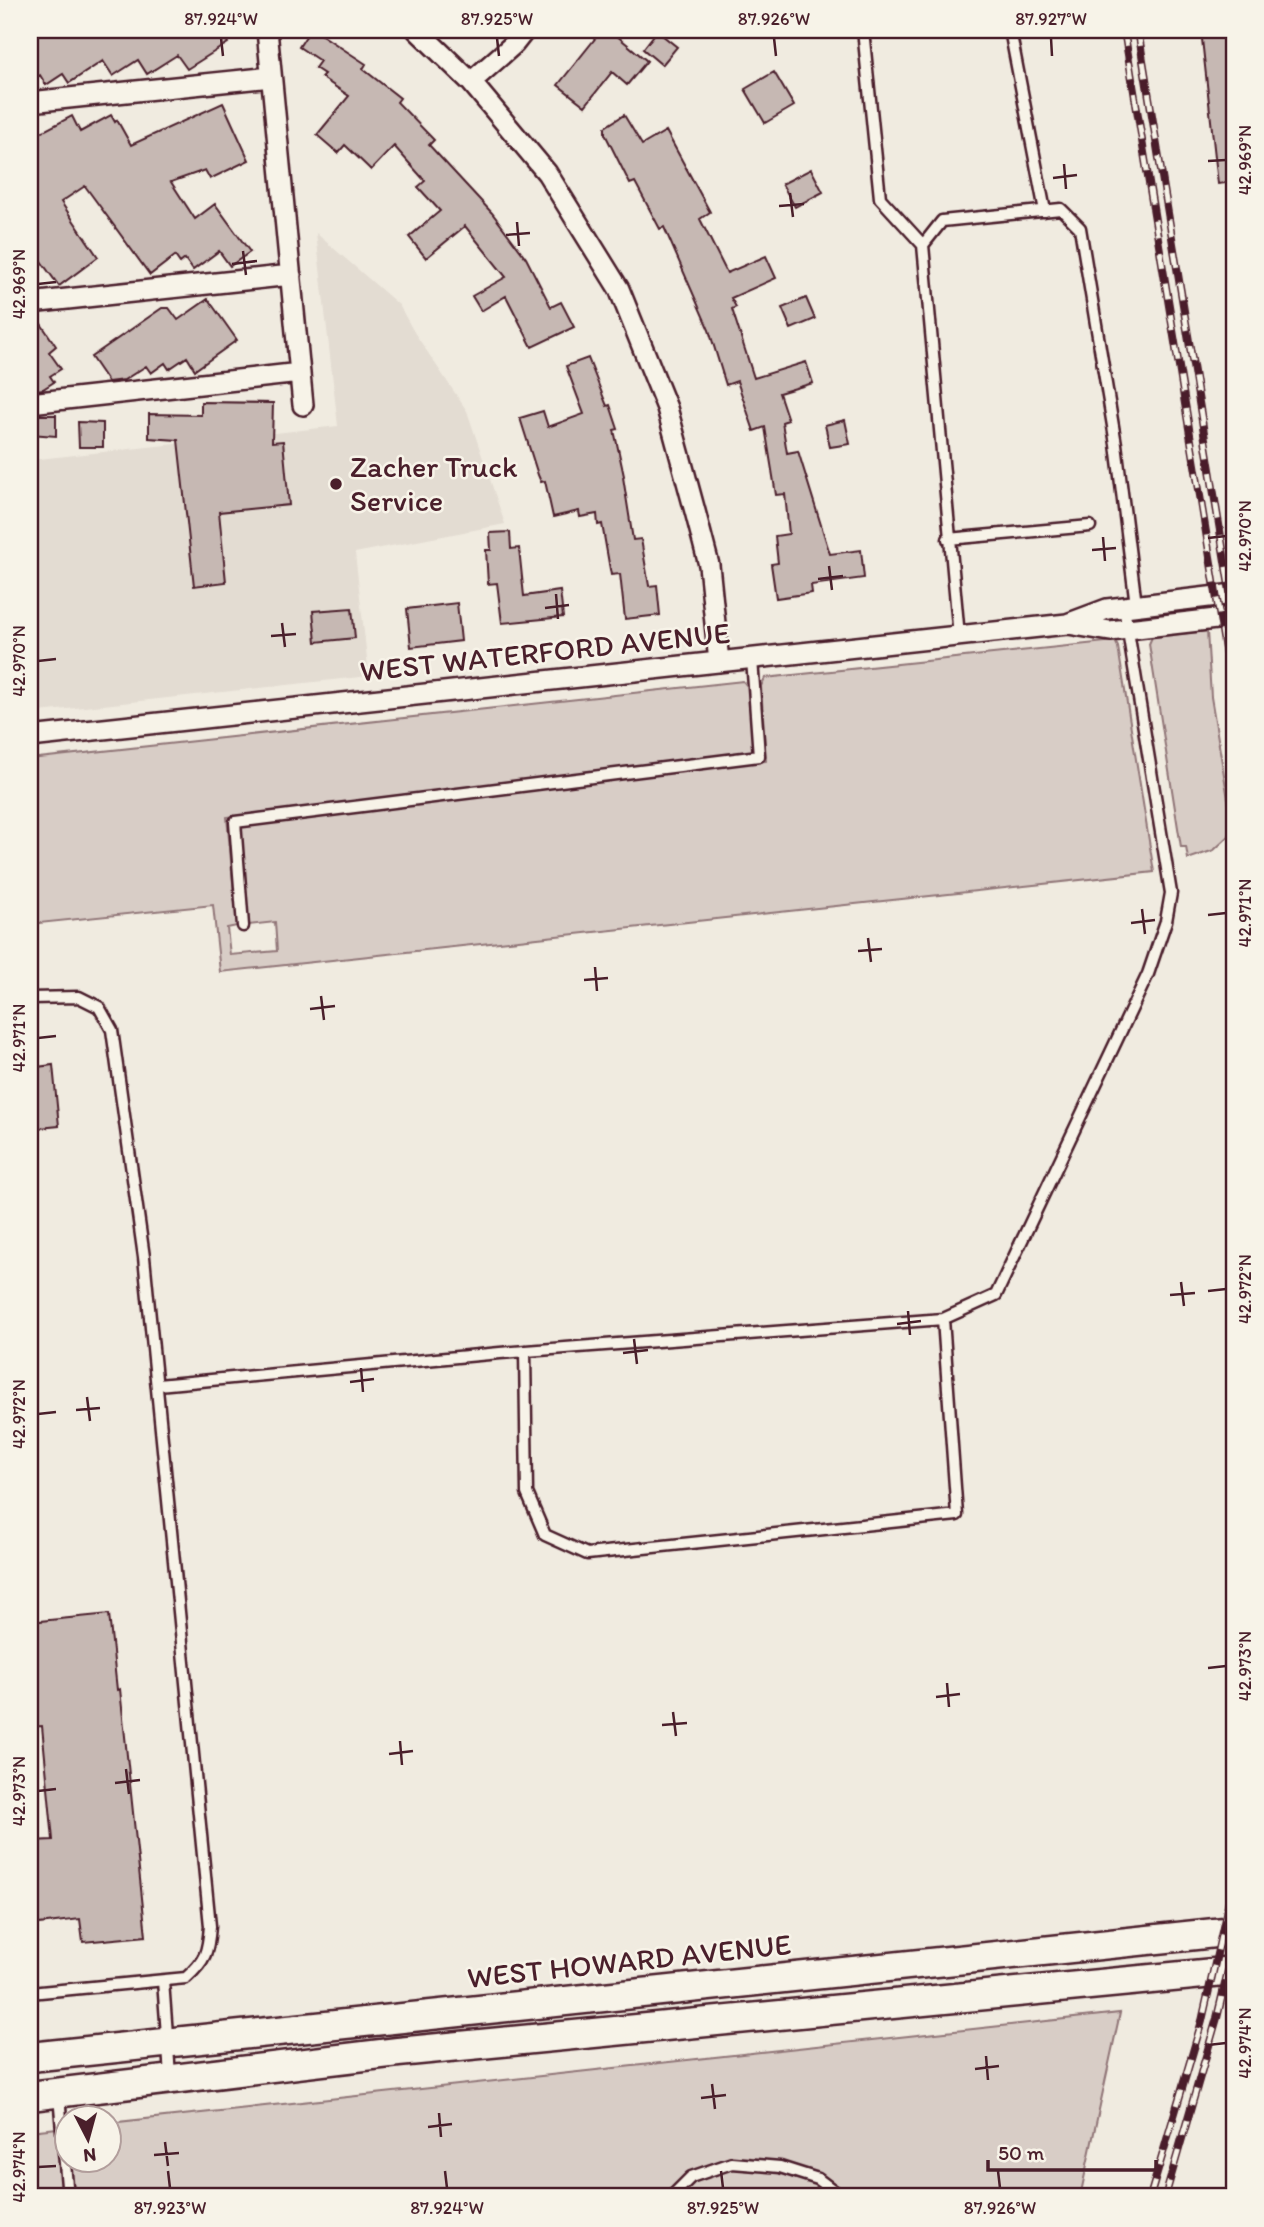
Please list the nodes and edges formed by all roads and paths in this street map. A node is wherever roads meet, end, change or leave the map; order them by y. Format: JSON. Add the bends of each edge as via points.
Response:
{"nodes":[{"id":1,"x":267,"y":30,"type":"edge"},
{"id":2,"x":417,"y":30,"type":"edge"},
{"id":3,"x":525,"y":30,"type":"edge"},
{"id":4,"x":863,"y":30,"type":"edge"},
{"id":5,"x":1010,"y":30,"type":"edge"},
{"id":6,"x":271,"y":77,"type":"junction"},
{"id":7,"x":471,"y":82,"type":"junction"},
{"id":8,"x":30,"y":102,"type":"edge"},
{"id":9,"x":1045,"y":211,"type":"junction"},
{"id":10,"x":923,"y":245,"type":"junction"},
{"id":11,"x":291,"y":275,"type":"junction"},
{"id":12,"x":30,"y":303,"type":"edge"},
{"id":13,"x":300,"y":373,"type":"junction"},
{"id":14,"x":30,"y":403,"type":"edge"},
{"id":15,"x":303,"y":405,"type":"dead end"},
{"id":16,"x":1090,"y":526,"type":"dead end"},
{"id":17,"x":948,"y":539,"type":"junction"},
{"id":18,"x":1234,"y":594,"type":"edge"},
{"id":19,"x":1130,"y":606,"type":"junction"},
{"id":20,"x":1234,"y":617,"type":"edge"},
{"id":21,"x":1067,"y":624,"type":"junction"},
{"id":22,"x":1127,"y":629,"type":"junction"},
{"id":23,"x":959,"y":636,"type":"junction"},
{"id":24,"x":752,"y":659,"type":"junction"},
{"id":25,"x":719,"y":662,"type":"junction"},
{"id":26,"x":30,"y":737,"type":"edge"},
{"id":27,"x":243,"y":926,"type":"dead end"},
{"id":28,"x":30,"y":998,"type":"edge"},
{"id":29,"x":943,"y":1319,"type":"junction"},
{"id":30,"x":525,"y":1351,"type":"junction"},
{"id":31,"x":158,"y":1385,"type":"junction"},
{"id":32,"x":1234,"y":1931,"type":"edge"},
{"id":33,"x":1234,"y":1971,"type":"edge"},
{"id":34,"x":163,"y":1981,"type":"junction"},
{"id":35,"x":30,"y":1993,"type":"edge"},
{"id":36,"x":168,"y":2043,"type":"junction"},
{"id":37,"x":30,"y":2057,"type":"edge"},
{"id":38,"x":170,"y":2080,"type":"junction"},
{"id":39,"x":59,"y":2092,"type":"junction"},
{"id":40,"x":30,"y":2095,"type":"edge"},
{"id":41,"x":68,"y":2197,"type":"edge"},
{"id":42,"x":671,"y":2197,"type":"edge"},
{"id":43,"x":842,"y":2197,"type":"edge"}],
"edges":[{"from":1,"to":6,"type":"street"},
{"from":2,"to":7,"type":"street"},
{"from":3,"to":7,"type":"street"},
{"from":4,"to":10,"type":"lane","via":[[880,198]]},
{"from":5,"to":9,"type":"lane"},
{"from":6,"to":8,"type":"street"},
{"from":6,"to":11,"type":"street"},
{"from":7,"to":25,"type":"street","via":[[547,173],[619,289],[667,408],[696,514],[709,565]]},
{"from":9,"to":10,"type":"lane","via":[[942,221]]},
{"from":9,"to":19,"type":"lane","via":[[1061,209],[1080,228],[1116,444]]},
{"from":10,"to":17,"type":"lane"},
{"from":11,"to":12,"type":"street"},
{"from":11,"to":13,"type":"street"},
{"from":13,"to":14,"type":"street"},
{"from":13,"to":15,"type":"street"},
{"from":16,"to":17,"type":"lane"},
{"from":17,"to":23,"type":"lane"},
{"from":18,"to":19,"type":"street","name":"WEST WATERFORD AVENUE"},
{"from":19,"to":21,"type":"street","name":"WEST WATERFORD AVENUE"},
{"from":19,"to":22,"type":"lane"},
{"from":20,"to":22,"type":"street","name":"WEST WATERFORD AVENUE"},
{"from":21,"to":22,"type":"street","name":"WEST WATERFORD AVENUE"},
{"from":21,"to":23,"type":"street","name":"WEST WATERFORD AVENUE"},
{"from":22,"to":29,"type":"lane","via":[[1168,865],[1171,893],[1166,921],[1148,974],[996,1295]]},
{"from":23,"to":24,"type":"street","name":"WEST WATERFORD AVENUE"},
{"from":24,"to":25,"type":"street","name":"WEST WATERFORD AVENUE"},
{"from":24,"to":27,"type":"lane","via":[[759,756],[234,822]]},
{"from":25,"to":26,"type":"street","name":"WEST WATERFORD AVENUE"},
{"from":28,"to":31,"type":"lane","via":[[79,997],[99,1007],[112,1030]]},
{"from":29,"to":30,"type":"lane"},
{"from":29,"to":30,"type":"lane","via":[[957,1515],[587,1554],[545,1535],[527,1493]]},
{"from":30,"to":31,"type":"lane"},
{"from":31,"to":34,"type":"lane","via":[[210,1926],[209,1949],[201,1965],[186,1978]]},
{"from":32,"to":36,"type":"main road","name":"WEST HOWARD AVENUE"},
{"from":33,"to":38,"type":"main road","via":[[466,2045]]},
{"from":34,"to":35,"type":"lane"},
{"from":34,"to":36,"type":"lane"},
{"from":36,"to":37,"type":"main road","name":"WEST HOWARD AVENUE"},
{"from":36,"to":38,"type":"lane"},
{"from":38,"to":39,"type":"main road"},
{"from":39,"to":40,"type":"main road"},
{"from":39,"to":41,"type":"lane"},
{"from":42,"to":43,"type":"lane","via":[[691,2177],[732,2163],[780,2167],[818,2179]]}]}
